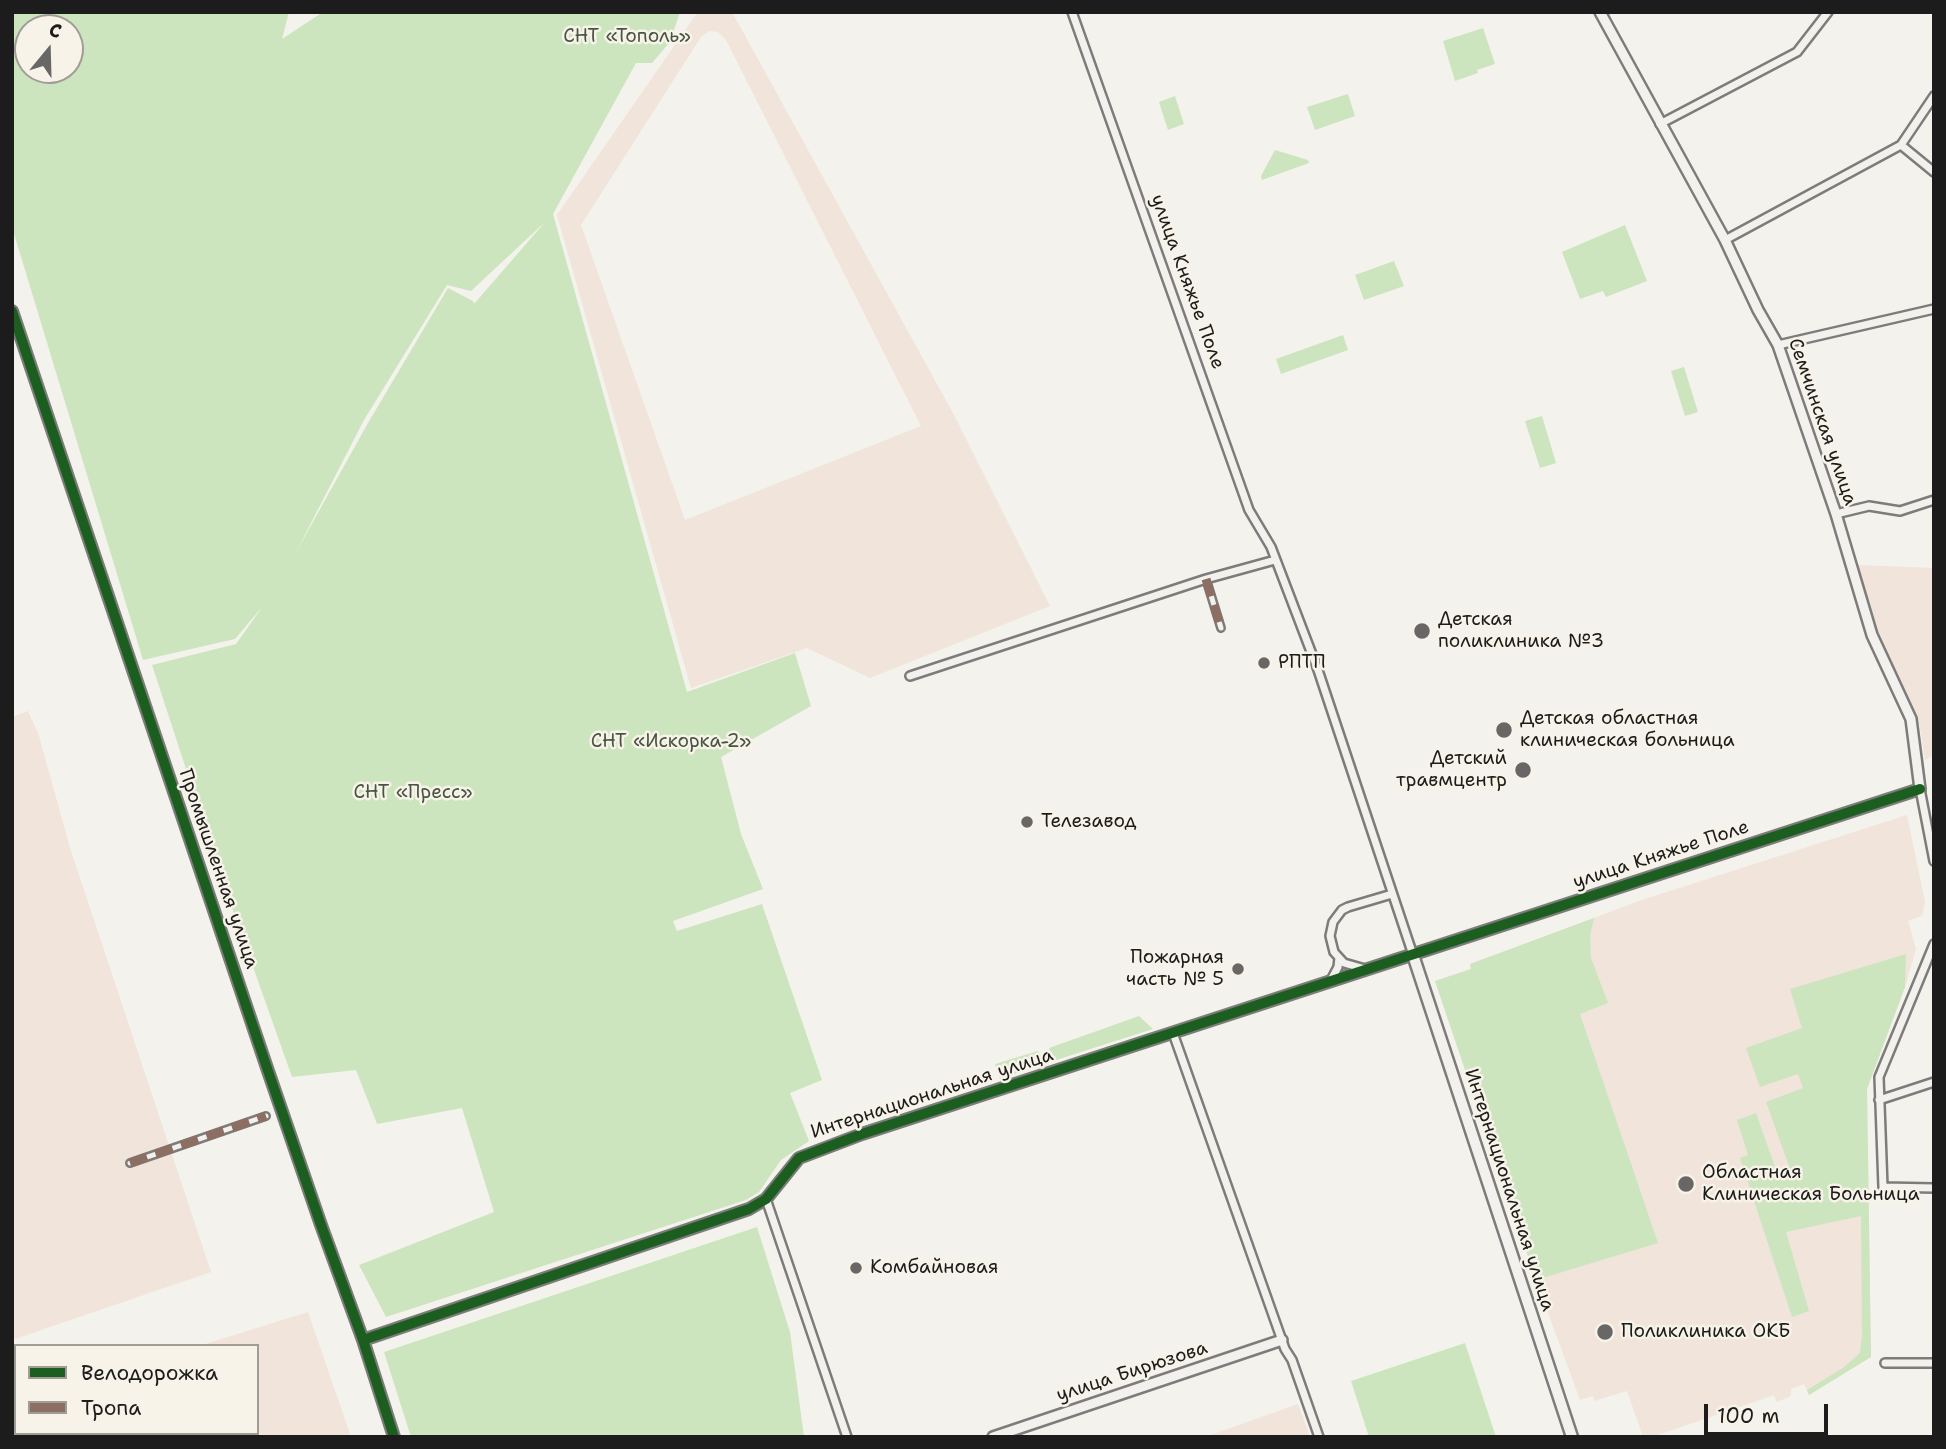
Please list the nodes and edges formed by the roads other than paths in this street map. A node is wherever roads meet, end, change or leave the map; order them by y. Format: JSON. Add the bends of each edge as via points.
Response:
{"nodes":[{"id":1,"x":1072,"y":12,"type":"edge"},
{"id":2,"x":1600,"y":12,"type":"edge"},
{"id":3,"x":1828,"y":12,"type":"edge"},
{"id":4,"x":1934,"y":96,"type":"edge"},
{"id":5,"x":1660,"y":124,"type":"junction"},
{"id":6,"x":1901,"y":145,"type":"junction"},
{"id":7,"x":1934,"y":172,"type":"edge"},
{"id":8,"x":1725,"y":240,"type":"junction"},
{"id":9,"x":1934,"y":309,"type":"edge"},
{"id":10,"x":12,"y":311,"type":"edge"},
{"id":11,"x":1778,"y":345,"type":"junction"},
{"id":12,"x":1934,"y":500,"type":"edge"},
{"id":13,"x":1836,"y":514,"type":"junction"},
{"id":14,"x":1275,"y":560,"type":"junction"},
{"id":15,"x":1206,"y":579,"type":"junction"},
{"id":16,"x":1221,"y":628,"type":"dead end"},
{"id":17,"x":910,"y":677,"type":"dead end"},
{"id":18,"x":1920,"y":789,"type":"junction"},
{"id":19,"x":1934,"y":861,"type":"edge"},
{"id":20,"x":1392,"y":894,"type":"junction"},
{"id":21,"x":1934,"y":944,"type":"edge"},
{"id":22,"x":1413,"y":955,"type":"junction"},
{"id":23,"x":1339,"y":958,"type":"junction"},
{"id":24,"x":1367,"y":969,"type":"junction"},
{"id":25,"x":1330,"y":982,"type":"junction"},
{"id":26,"x":1173,"y":1033,"type":"junction"},
{"id":27,"x":1934,"y":1082,"type":"edge"},
{"id":28,"x":1879,"y":1100,"type":"junction"},
{"id":29,"x":267,"y":1116,"type":"dead end"},
{"id":30,"x":130,"y":1163,"type":"dead end"},
{"id":31,"x":1934,"y":1188,"type":"edge"},
{"id":32,"x":765,"y":1199,"type":"junction"},
{"id":33,"x":363,"y":1340,"type":"junction"},
{"id":34,"x":1282,"y":1340,"type":"junction"},
{"id":35,"x":1885,"y":1363,"type":"dead end"},
{"id":36,"x":1934,"y":1363,"type":"edge"},
{"id":37,"x":394,"y":1437,"type":"edge"},
{"id":38,"x":847,"y":1437,"type":"edge"},
{"id":39,"x":993,"y":1437,"type":"edge"},
{"id":40,"x":1319,"y":1437,"type":"edge"},
{"id":41,"x":1572,"y":1437,"type":"edge"}],
"edges":[{"from":1,"to":14,"type":"street","name":"улица Княжье Поле","via":[[1249,510]]},
{"from":2,"to":5,"type":"street","name":"Семчинская улица"},
{"from":3,"to":5,"type":"street","via":[[1797,52]]},
{"from":4,"to":6,"type":"street"},
{"from":5,"to":8,"type":"street","name":"Семчинская улица"},
{"from":6,"to":7,"type":"street"},
{"from":6,"to":8,"type":"street"},
{"from":8,"to":11,"type":"street","name":"Семчинская улица"},
{"from":9,"to":11,"type":"street"},
{"from":10,"to":33,"type":"street","name":"Промышленная улица"},
{"from":11,"to":13,"type":"street","name":"Семчинская улица"},
{"from":12,"to":13,"type":"street","via":[[1900,511],[1869,506]]},
{"from":13,"to":18,"type":"street","name":"Семчинская улица","via":[[1872,635],[1911,719]]},
{"from":14,"to":15,"type":"street"},
{"from":14,"to":20,"type":"street","name":"Интернациональная улица","via":[[1318,670]]},
{"from":15,"to":16,"type":"street"},
{"from":15,"to":17,"type":"street"},
{"from":18,"to":19,"type":"street"},
{"from":18,"to":22,"type":"street","name":"улица Княжье Поле"},
{"from":20,"to":22,"type":"street","name":"Интернациональная улица"},
{"from":20,"to":23,"type":"street","via":[[1357,903],[1337,915],[1330,936]]},
{"from":21,"to":28,"type":"street","via":[[1879,1077]]},
{"from":22,"to":24,"type":"street","name":"Интернациональная улица"},
{"from":22,"to":41,"type":"main road","name":"Интернациональная улица"},
{"from":23,"to":24,"type":"street"},
{"from":23,"to":25,"type":"street"},
{"from":24,"to":25,"type":"street","name":"Интернациональная улица"},
{"from":25,"to":26,"type":"street","name":"Интернациональная улица"},
{"from":26,"to":32,"type":"street","name":"Интернациональная улица","via":[[807,1154]]},
{"from":26,"to":34,"type":"street"},
{"from":27,"to":28,"type":"street"},
{"from":28,"to":31,"type":"street","via":[[1883,1187]]},
{"from":29,"to":30,"type":"street"},
{"from":32,"to":33,"type":"street","name":"Интернациональная улица","via":[[750,1209]]},
{"from":32,"to":38,"type":"street"},
{"from":33,"to":37,"type":"street","name":"Промышленная улица"},
{"from":34,"to":39,"type":"street","name":"улица Бирюзова"},
{"from":34,"to":40,"type":"street"},
{"from":35,"to":36,"type":"street"}]}
